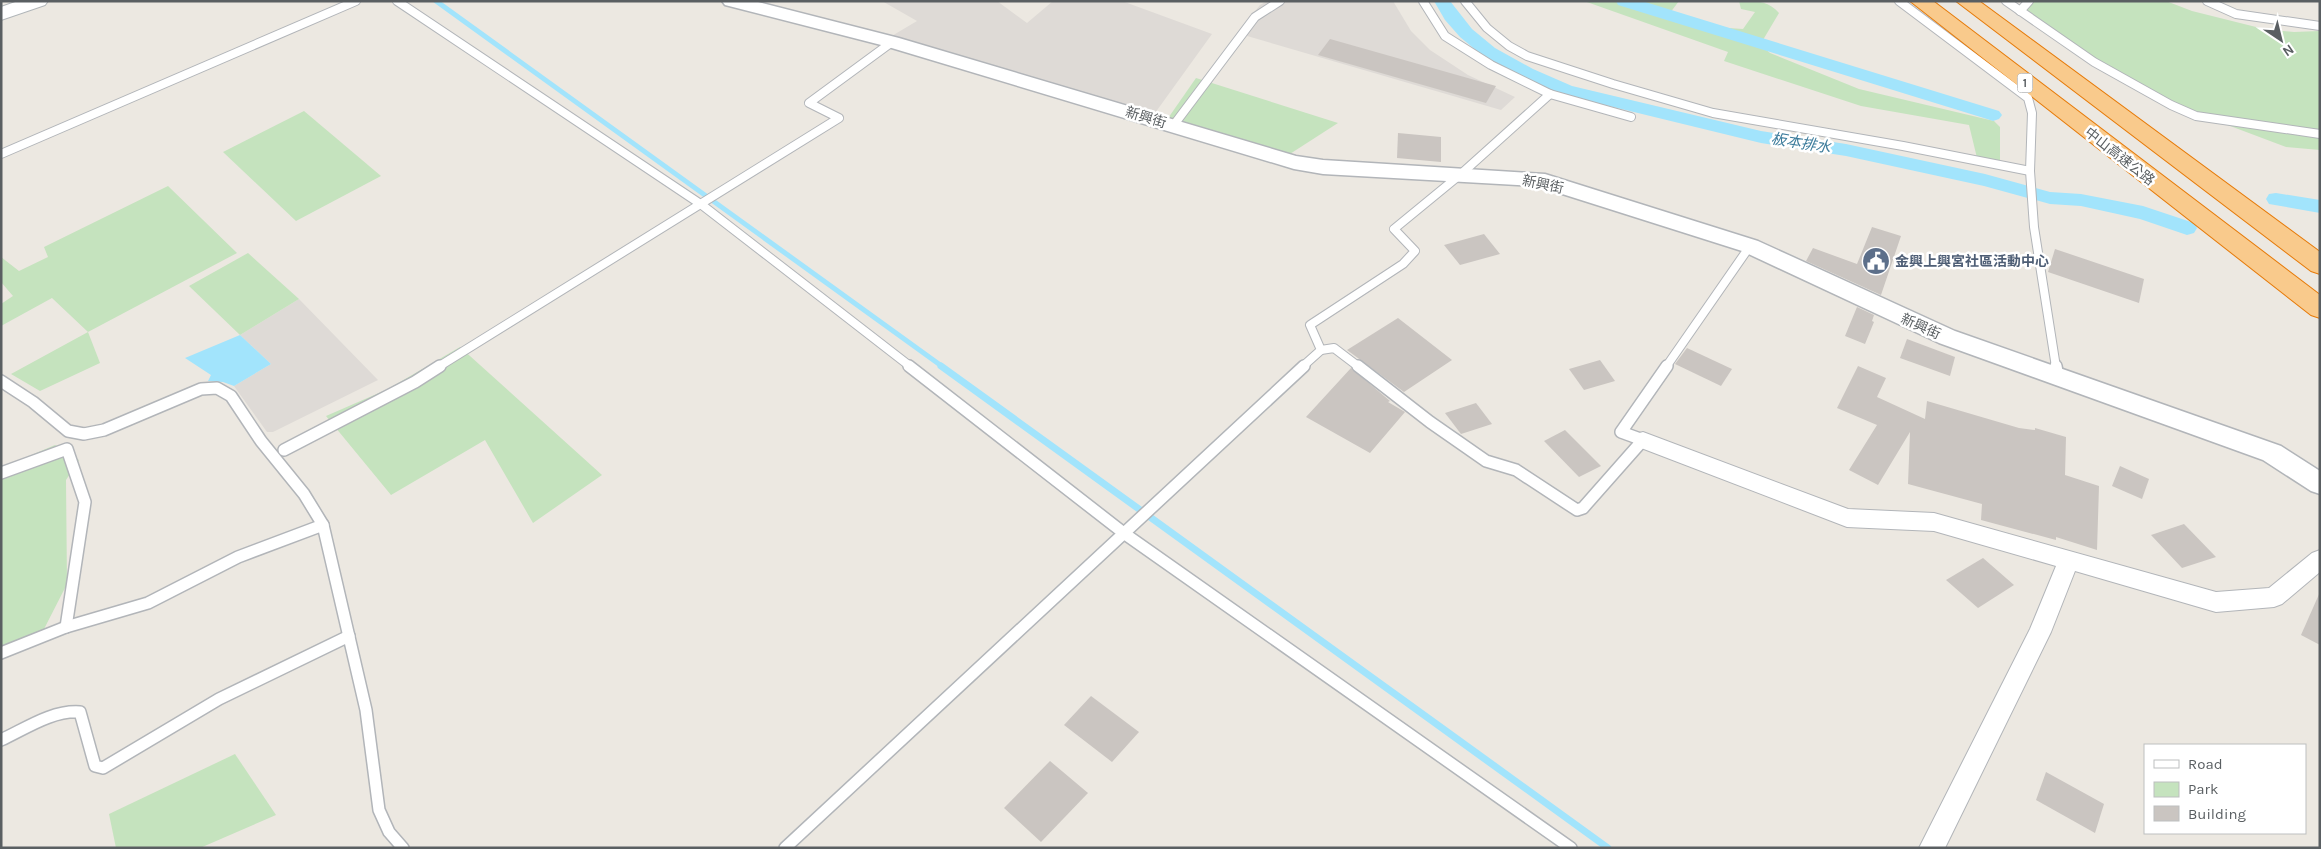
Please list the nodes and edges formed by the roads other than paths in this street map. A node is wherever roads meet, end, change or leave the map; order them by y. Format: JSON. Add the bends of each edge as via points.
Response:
{"nodes":[{"id":1,"x":38,"y":1,"type":"edge"},
{"id":2,"x":356,"y":1,"type":"edge"},
{"id":3,"x":398,"y":1,"type":"edge"},
{"id":4,"x":731,"y":1,"type":"edge"},
{"id":5,"x":1280,"y":1,"type":"edge"},
{"id":6,"x":1422,"y":1,"type":"edge"},
{"id":7,"x":1465,"y":1,"type":"edge"},
{"id":8,"x":1899,"y":1,"type":"edge"},
{"id":9,"x":1920,"y":1,"type":"edge"},
{"id":10,"x":1966,"y":1,"type":"edge"},
{"id":11,"x":2006,"y":1,"type":"edge"},
{"id":12,"x":2029,"y":1,"type":"edge"},
{"id":13,"x":2207,"y":1,"type":"edge"},
{"id":14,"x":2020,"y":11,"type":"junction"},
{"id":15,"x":1,"y":14,"type":"edge"},
{"id":16,"x":2320,"y":26,"type":"edge"},
{"id":17,"x":892,"y":42,"type":"junction"},
{"id":18,"x":1550,"y":94,"type":"junction"},
{"id":19,"x":1631,"y":118,"type":"dead end"},
{"id":20,"x":1173,"y":126,"type":"junction"},
{"id":21,"x":2320,"y":134,"type":"edge"},
{"id":22,"x":1,"y":154,"type":"edge"},
{"id":23,"x":2030,"y":171,"type":"junction"},
{"id":24,"x":1461,"y":174,"type":"junction"},
{"id":25,"x":702,"y":205,"type":"junction"},
{"id":26,"x":1750,"y":246,"type":"junction"},
{"id":27,"x":2320,"y":266,"type":"edge"},
{"id":28,"x":2320,"y":309,"type":"edge"},
{"id":29,"x":1321,"y":350,"type":"junction"},
{"id":30,"x":2058,"y":377,"type":"junction"},
{"id":31,"x":1,"y":381,"type":"edge"},
{"id":32,"x":1643,"y":440,"type":"junction"},
{"id":33,"x":284,"y":450,"type":"dead end"},
{"id":34,"x":1,"y":472,"type":"edge"},
{"id":35,"x":2320,"y":484,"type":"edge"},
{"id":36,"x":323,"y":525,"type":"junction"},
{"id":37,"x":1125,"y":534,"type":"junction"},
{"id":38,"x":2320,"y":559,"type":"edge"},
{"id":39,"x":2069,"y":560,"type":"junction"},
{"id":40,"x":66,"y":627,"type":"junction"},
{"id":41,"x":349,"y":636,"type":"junction"},
{"id":42,"x":1,"y":653,"type":"edge"},
{"id":43,"x":1,"y":740,"type":"edge"},
{"id":44,"x":403,"y":848,"type":"edge"},
{"id":45,"x":785,"y":848,"type":"edge"},
{"id":46,"x":1571,"y":848,"type":"edge"},
{"id":47,"x":1932,"y":848,"type":"edge"}],
"edges":[{"from":1,"to":15,"type":"main road"},
{"from":2,"to":22,"type":"lane"},
{"from":3,"to":25,"type":"lane"},
{"from":4,"to":17,"type":"street","name":"新興街"},
{"from":5,"to":20,"type":"lane","via":[[1255,16]]},
{"from":6,"to":18,"type":"lane","via":[[1445,36],[1491,65]]},
{"from":7,"to":23,"type":"lane","via":[[1487,28],[1526,56],[1613,84],[1713,113]]},
{"from":8,"to":23,"type":"lane","via":[[2028,98],[2032,113]]},
{"from":9,"to":28,"type":"highway","name":"中山高速公路","number":"1"},
{"from":10,"to":27,"type":"highway","number":"1"},
{"from":11,"to":14,"type":"lane"},
{"from":12,"to":14,"type":"lane"},
{"from":13,"to":16,"type":"lane","via":[[2236,14]]},
{"from":14,"to":21,"type":"lane","via":[[2094,62],[2196,116]]},
{"from":17,"to":20,"type":"street","name":"新興街"},
{"from":17,"to":25,"type":"lane","via":[[809,103],[840,118]]},
{"from":18,"to":19,"type":"lane"},
{"from":18,"to":24,"type":"lane"},
{"from":20,"to":24,"type":"street","name":"新興街","via":[[1294,162],[1323,167]]},
{"from":23,"to":30,"type":"lane","via":[[2034,227]]},
{"from":24,"to":26,"type":"street","name":"新興街","via":[[1538,180]]},
{"from":24,"to":29,"type":"lane","via":[[1394,229],[1415,251],[1402,264],[1310,325]]},
{"from":25,"to":33,"type":"lane","via":[[416,382]]},
{"from":25,"to":37,"type":"lane"},
{"from":26,"to":30,"type":"street","name":"新興街","via":[[1947,337]]},
{"from":26,"to":32,"type":"lane","via":[[1621,432]]},
{"from":29,"to":32,"type":"lane","via":[[1334,348],[1486,461],[1516,470],[1577,510],[1583,508]]},
{"from":29,"to":37,"type":"lane"},
{"from":30,"to":35,"type":"street","name":"新興街","via":[[2272,453]]},
{"from":31,"to":36,"type":"lane","via":[[75,434],[104,430],[192,391],[210,388],[225,391],[304,494]]},
{"from":32,"to":39,"type":"street","via":[[1847,518],[1934,522]]},
{"from":34,"to":40,"type":"lane","via":[[67,449],[85,502]]},
{"from":36,"to":40,"type":"lane","via":[[238,557],[148,603]]},
{"from":36,"to":41,"type":"lane"},
{"from":37,"to":45,"type":"lane"},
{"from":37,"to":46,"type":"lane"},
{"from":38,"to":39,"type":"street","via":[[2274,597],[2216,602]]},
{"from":39,"to":47,"type":"street","via":[[2040,632]]},
{"from":40,"to":42,"type":"lane"},
{"from":41,"to":43,"type":"lane","via":[[219,699],[103,768],[95,766],[80,712],[62,713]]},
{"from":41,"to":44,"type":"lane","via":[[366,710],[379,810]]}]}
